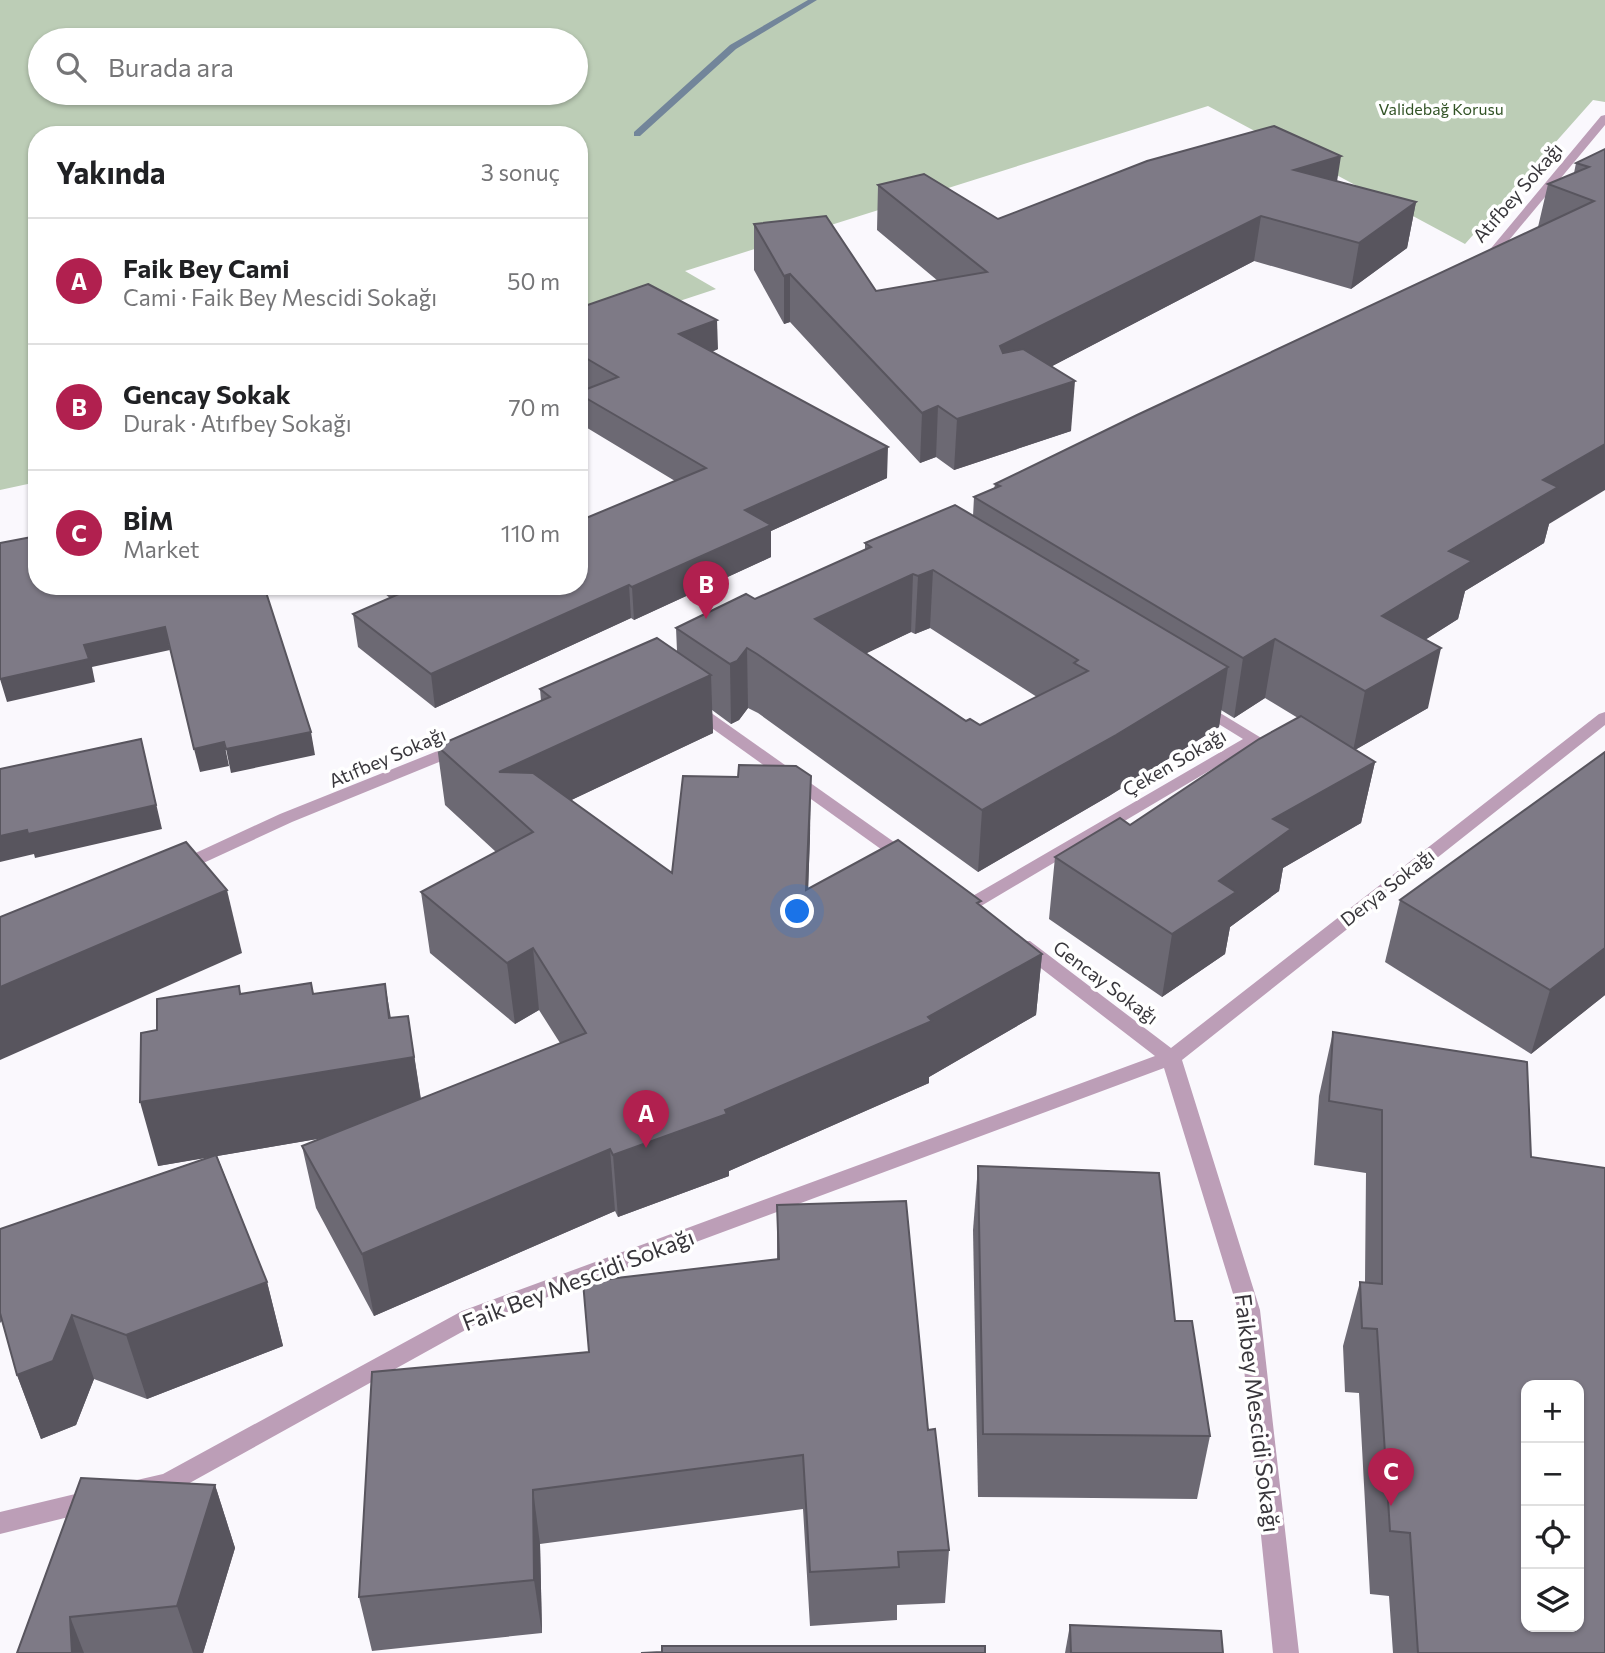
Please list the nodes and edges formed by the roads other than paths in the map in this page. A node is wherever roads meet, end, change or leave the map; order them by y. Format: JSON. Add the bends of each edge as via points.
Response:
{"nodes":[{"id":1,"x":1605,"y":118,"type":"edge"},
{"id":2,"x":1466,"y":274,"type":"edge"},
{"id":3,"x":676,"y":695,"type":"edge"},
{"id":4,"x":1184,"y":695,"type":"edge"},
{"id":5,"x":1605,"y":717,"type":"edge"},
{"id":6,"x":478,"y":740,"type":"edge"},
{"id":7,"x":170,"y":871,"type":"edge"},
{"id":8,"x":925,"y":872,"type":"edge"},
{"id":9,"x":991,"y":921,"type":"edge"},
{"id":10,"x":1012,"y":937,"type":"edge"},
{"id":11,"x":1171,"y":1058,"type":"junction"},
{"id":12,"x":0,"y":1523,"type":"edge"},
{"id":13,"x":1286,"y":1653,"type":"edge"}],
"edges":[{"from":1,"to":2,"type":"street","name":"Atıfbey Sokağı","via":[[1490,255]]},
{"from":3,"to":8,"type":"street"},
{"from":4,"to":9,"type":"street","name":"Çeken Sokağı","via":[[1255,739],[964,901]]},
{"from":5,"to":11,"type":"street","name":"Derya Sokağı"},
{"from":6,"to":7,"type":"street","name":"Atıfbey Sokağı"},
{"from":10,"to":11,"type":"street","name":"Gencay Sokağı"},
{"from":11,"to":12,"type":"street","name":"Faik Bey Mescidi Sokağı","via":[[470,1317],[168,1483]]},
{"from":11,"to":13,"type":"street","name":"Faikbey Mescidi Sokağı","via":[[1249,1310]]}]}
